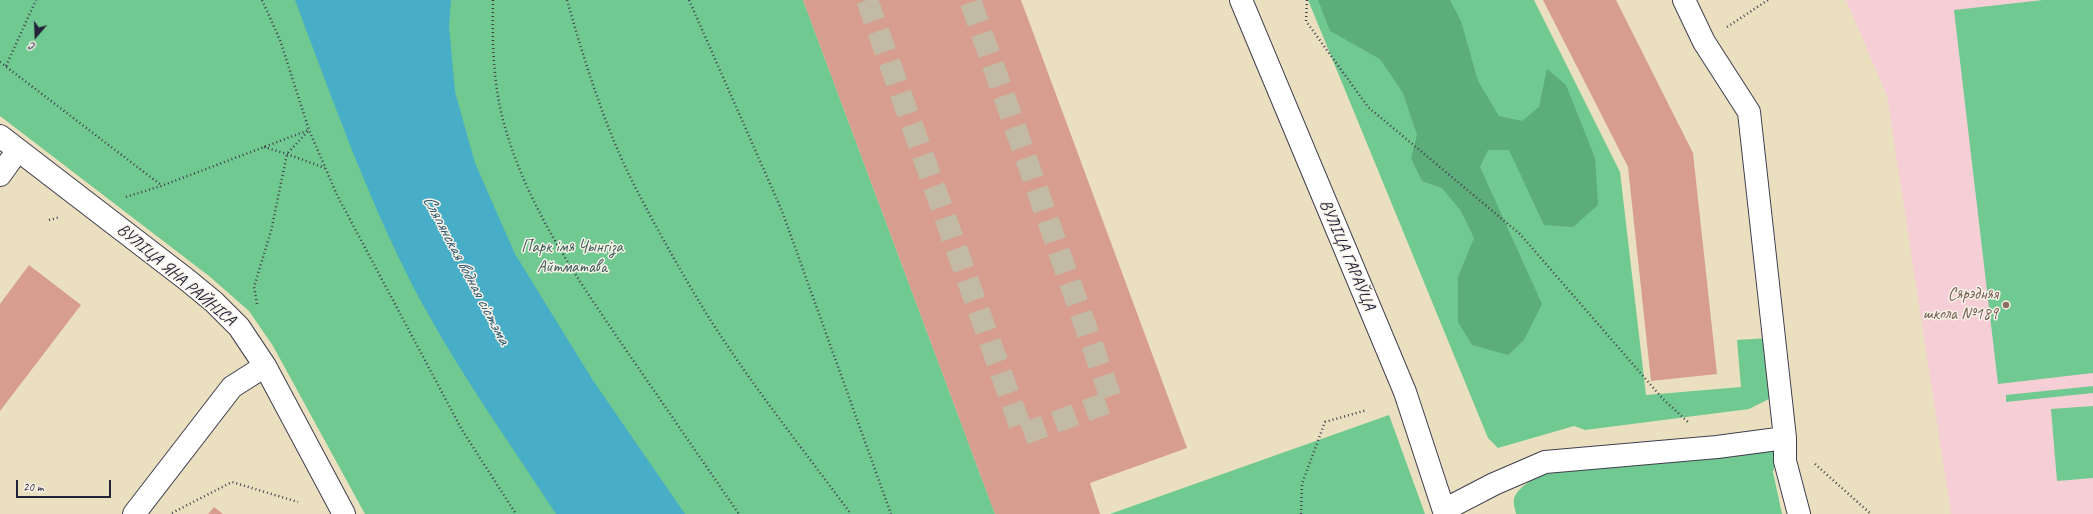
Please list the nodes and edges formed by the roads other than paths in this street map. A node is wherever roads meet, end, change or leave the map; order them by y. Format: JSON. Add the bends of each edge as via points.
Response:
{"nodes":[{"id":1,"x":1241,"y":0,"type":"edge"},
{"id":2,"x":1684,"y":0,"type":"edge"},
{"id":3,"x":0,"y":136,"type":"edge"},
{"id":4,"x":18,"y":150,"type":"junction"},
{"id":5,"x":0,"y":175,"type":"edge"},
{"id":6,"x":265,"y":366,"type":"junction"},
{"id":7,"x":1785,"y":438,"type":"junction"},
{"id":8,"x":1445,"y":512,"type":"edge"},
{"id":9,"x":134,"y":514,"type":"edge"},
{"id":10,"x":344,"y":514,"type":"edge"},
{"id":11,"x":1799,"y":514,"type":"edge"}],
"edges":[{"from":1,"to":8,"type":"street","name":"ВУЛІЦА ГАРАЎЦА","via":[[1404,392]]},
{"from":2,"to":7,"type":"street","via":[[1704,42],[1749,112]]},
{"from":3,"to":4,"type":"street","name":"ВУЛІЦА ЯНА РАЙНІСА"},
{"from":4,"to":5,"type":"street"},
{"from":4,"to":6,"type":"street","name":"ВУЛІЦА ЯНА РАЙНІСА","via":[[214,302],[240,327]]},
{"from":6,"to":9,"type":"street","via":[[232,387]]},
{"from":6,"to":10,"type":"street","name":"ВУЛІЦА ЯНА РАЙНІСА"},
{"from":7,"to":8,"type":"street","via":[[1717,447],[1545,462],[1494,484]]},
{"from":7,"to":11,"type":"street","via":[[1784,461]]}]}
